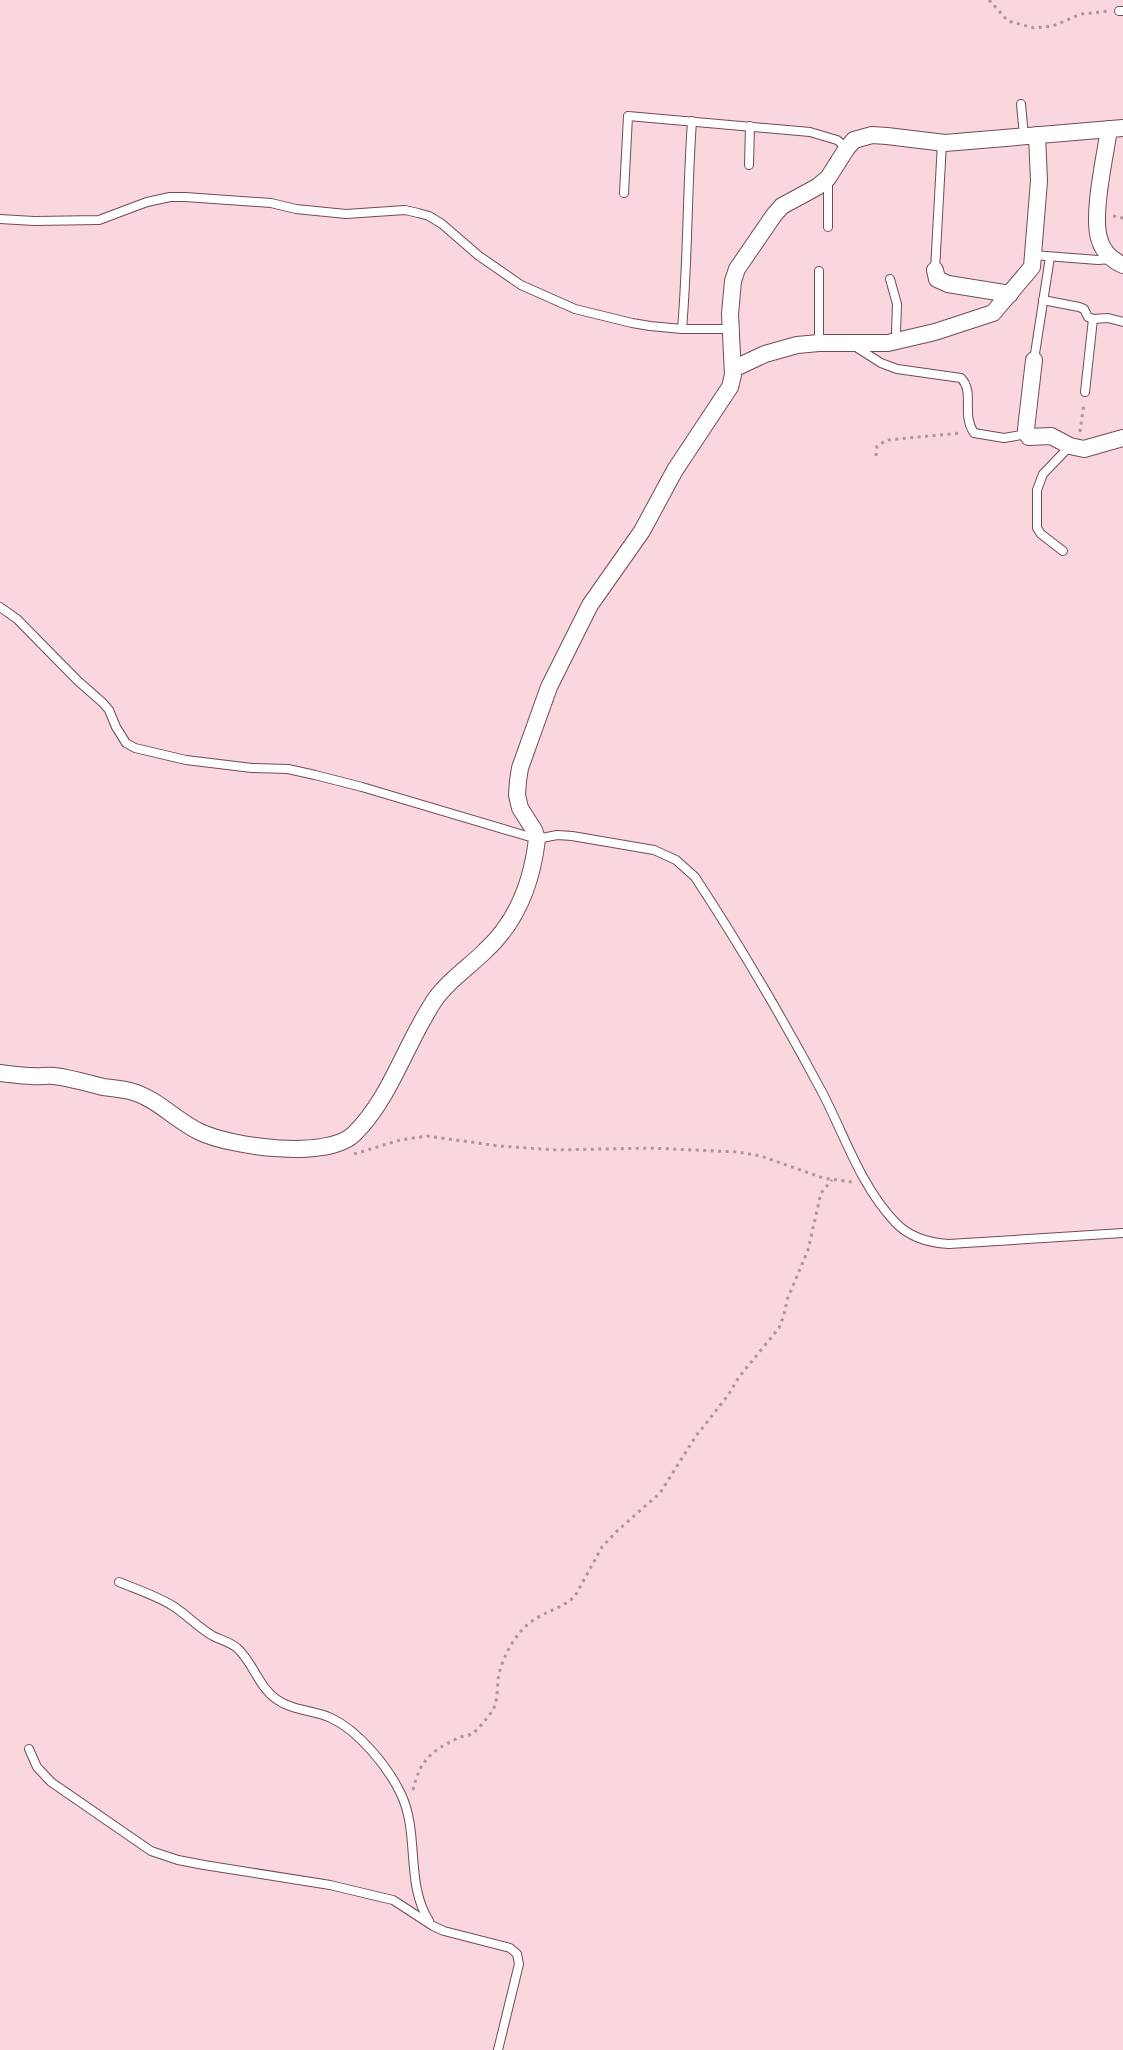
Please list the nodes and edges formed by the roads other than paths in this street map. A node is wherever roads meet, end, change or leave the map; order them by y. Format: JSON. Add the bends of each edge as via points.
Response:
{"nodes":[{"id":1,"x":1021,"y":104,"type":"dead end"},
{"id":2,"x":692,"y":121,"type":"junction"},
{"id":3,"x":750,"y":126,"type":"junction"},
{"id":4,"x":1116,"y":129,"type":"edge"},
{"id":5,"x":1031,"y":135,"type":"junction"},
{"id":6,"x":942,"y":143,"type":"junction"},
{"id":7,"x":847,"y":148,"type":"junction"},
{"id":8,"x":749,"y":165,"type":"dead end"},
{"id":9,"x":828,"y":178,"type":"junction"},
{"id":10,"x":624,"y":193,"type":"dead end"},
{"id":11,"x":0,"y":219,"type":"edge"},
{"id":12,"x":828,"y":227,"type":"dead end"},
{"id":13,"x":1033,"y":255,"type":"junction"},
{"id":14,"x":1050,"y":257,"type":"junction"},
{"id":15,"x":1118,"y":262,"type":"edge"},
{"id":16,"x":935,"y":270,"type":"joint"},
{"id":17,"x":819,"y":271,"type":"dead end"},
{"id":18,"x":890,"y":279,"type":"dead end"},
{"id":19,"x":1010,"y":294,"type":"junction"},
{"id":20,"x":1043,"y":300,"type":"junction"},
{"id":21,"x":1093,"y":319,"type":"junction"},
{"id":22,"x":1123,"y":322,"type":"edge"},
{"id":23,"x":682,"y":329,"type":"junction"},
{"id":24,"x":730,"y":329,"type":"junction"},
{"id":25,"x":899,"y":340,"type":"junction"},
{"id":26,"x":819,"y":343,"type":"junction"},
{"id":27,"x":850,"y":343,"type":"junction"},
{"id":28,"x":1034,"y":360,"type":"joint"},
{"id":29,"x":733,"y":369,"type":"junction"},
{"id":30,"x":1085,"y":392,"type":"road end"},
{"id":31,"x":1027,"y":435,"type":"junction"},
{"id":32,"x":1123,"y":438,"type":"edge"},
{"id":33,"x":1074,"y":447,"type":"junction"},
{"id":34,"x":1064,"y":550,"type":"dead end"},
{"id":35,"x":0,"y":607,"type":"edge"},
{"id":36,"x":537,"y":839,"type":"junction"},
{"id":37,"x":0,"y":1073,"type":"edge"},
{"id":38,"x":1123,"y":1233,"type":"edge"},
{"id":39,"x":119,"y":1582,"type":"dead end"},
{"id":40,"x":29,"y":1749,"type":"dead end"},
{"id":41,"x":433,"y":1926,"type":"junction"},
{"id":42,"x":498,"y":2050,"type":"edge"}],
"edges":[{"from":1,"to":5,"type":"lane"},
{"from":2,"to":3,"type":"lane"},
{"from":2,"to":10,"type":"lane","via":[[628,116]]},
{"from":2,"to":23,"type":"lane"},
{"from":3,"to":7,"type":"lane","via":[[825,135]]},
{"from":3,"to":8,"type":"lane"},
{"from":4,"to":5,"type":"street"},
{"from":4,"to":15,"type":"street","via":[[1100,196],[1097,230],[1104,250]]},
{"from":5,"to":6,"type":"street"},
{"from":5,"to":13,"type":"street","via":[[1039,181]]},
{"from":6,"to":7,"type":"street","via":[[872,135],[854,140]]},
{"from":6,"to":16,"type":"lane"},
{"from":7,"to":9,"type":"street"},
{"from":9,"to":12,"type":"lane"},
{"from":9,"to":24,"type":"street","via":[[782,206],[737,269]]},
{"from":11,"to":23,"type":"lane","via":[[99,220],[170,197],[271,203],[346,213],[405,210],[429,216],[521,285],[575,309],[632,323]]},
{"from":13,"to":14,"type":"lane"},
{"from":13,"to":19,"type":"street","via":[[1029,273]]},
{"from":14,"to":15,"type":"lane"},
{"from":14,"to":20,"type":"lane"},
{"from":16,"to":19,"type":"street","via":[[937,279],[948,284]]},
{"from":17,"to":26,"type":"lane"},
{"from":18,"to":25,"type":"lane","via":[[897,304]]},
{"from":19,"to":25,"type":"street","via":[[985,317]]},
{"from":20,"to":21,"type":"lane","via":[[1079,307]]},
{"from":20,"to":28,"type":"lane"},
{"from":21,"to":22,"type":"lane"},
{"from":21,"to":30,"type":"lane"},
{"from":23,"to":24,"type":"lane"},
{"from":24,"to":29,"type":"street"},
{"from":25,"to":27,"type":"street"},
{"from":26,"to":27,"type":"street"},
{"from":26,"to":29,"type":"street","via":[[779,349]]},
{"from":27,"to":31,"type":"lane","via":[[897,369],[961,378],[968,392],[966,412],[974,433],[1004,438]]},
{"from":28,"to":31,"type":"street"},
{"from":29,"to":36,"type":"street","via":[[730,387],[675,470],[642,531],[590,605],[549,687],[518,781],[520,808]]},
{"from":31,"to":33,"type":"street","via":[[1051,436]]},
{"from":32,"to":33,"type":"street","via":[[1092,448]]},
{"from":33,"to":34,"type":"lane","via":[[1046,469],[1037,490],[1036,528]]},
{"from":35,"to":36,"type":"lane","via":[[109,710],[126,743],[135,748],[186,760],[315,775]]},
{"from":36,"to":37,"type":"street","via":[[525,896],[512,919],[439,995],[380,1098],[346,1140],[289,1149],[217,1139],[131,1091],[53,1076]]},
{"from":36,"to":38,"type":"lane","via":[[572,836],[640,847],[664,853],[684,866],[705,892],[790,1032],[868,1186],[895,1223],[918,1237],[949,1244]]},
{"from":39,"to":41,"type":"lane","via":[[170,1604],[213,1636],[238,1648],[275,1699],[341,1724],[386,1767],[406,1806],[416,1893]]},
{"from":40,"to":41,"type":"lane","via":[[37,1767],[51,1782],[151,1851],[178,1860],[330,1885],[393,1900]]},
{"from":41,"to":42,"type":"lane","via":[[510,1948],[517,1954],[519,1964]]}]}
